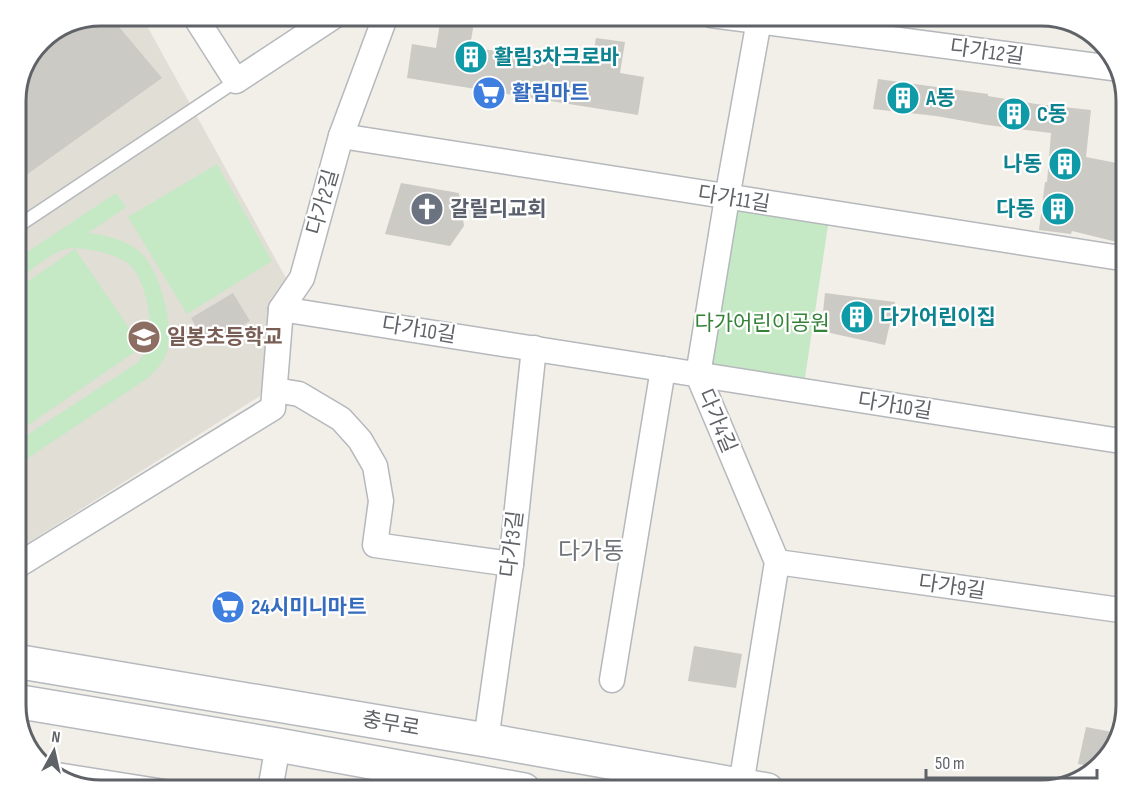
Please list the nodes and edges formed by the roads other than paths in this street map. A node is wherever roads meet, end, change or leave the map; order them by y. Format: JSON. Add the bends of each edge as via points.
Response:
{"nodes":[{"id":1,"x":201,"y":26,"type":"edge"},
{"id":2,"x":319,"y":26,"type":"edge"},
{"id":3,"x":382,"y":26,"type":"edge"},
{"id":4,"x":759,"y":26,"type":"edge"},
{"id":5,"x":816,"y":26,"type":"edge"},
{"id":6,"x":1109,"y":67,"type":"edge"},
{"id":7,"x":236,"y":81,"type":"junction"},
{"id":8,"x":341,"y":136,"type":"junction"},
{"id":9,"x":727,"y":198,"type":"junction"},
{"id":10,"x":26,"y":221,"type":"edge"},
{"id":11,"x":1116,"y":257,"type":"edge"},
{"id":12,"x":281,"y":309,"type":"junction"},
{"id":13,"x":534,"y":348,"type":"junction"},
{"id":14,"x":663,"y":369,"type":"junction"},
{"id":15,"x":698,"y":375,"type":"junction"},
{"id":16,"x":275,"y":390,"type":"junction"},
{"id":17,"x":1116,"y":440,"type":"edge"},
{"id":18,"x":26,"y":560,"type":"edge"},
{"id":19,"x":777,"y":562,"type":"junction"},
{"id":20,"x":511,"y":564,"type":"junction"},
{"id":21,"x":1116,"y":609,"type":"edge"},
{"id":22,"x":26,"y":663,"type":"edge"},
{"id":23,"x":612,"y":680,"type":"dead end"},
{"id":24,"x":26,"y":703,"type":"edge"},
{"id":25,"x":486,"y":740,"type":"junction"},
{"id":26,"x":278,"y":745,"type":"junction"},
{"id":27,"x":67,"y":771,"type":"edge"},
{"id":28,"x":126,"y":780,"type":"edge"},
{"id":29,"x":272,"y":780,"type":"edge"},
{"id":30,"x":469,"y":780,"type":"edge"},
{"id":31,"x":709,"y":780,"type":"edge"},
{"id":32,"x":755,"y":780,"type":"edge"}],
"edges":[{"from":1,"to":7,"type":"street"},
{"from":2,"to":7,"type":"street"},
{"from":3,"to":8,"type":"street","name":"다가2길"},
{"from":4,"to":9,"type":"street","name":"다가4길"},
{"from":5,"to":6,"type":"street","name":"다가12길"},
{"from":7,"to":10,"type":"lane"},
{"from":8,"to":9,"type":"street","name":"다가11길"},
{"from":8,"to":12,"type":"street","name":"다가2길","via":[[302,278]]},
{"from":9,"to":11,"type":"street","name":"다가11길"},
{"from":9,"to":15,"type":"street","name":"다가4길"},
{"from":12,"to":13,"type":"street","name":"다가10길"},
{"from":12,"to":16,"type":"street","name":"다가2길"},
{"from":13,"to":14,"type":"street","name":"다가10길"},
{"from":13,"to":20,"type":"street","name":"다가3길"},
{"from":14,"to":15,"type":"street","name":"다가10길"},
{"from":14,"to":23,"type":"street"},
{"from":15,"to":17,"type":"street","name":"다가10길"},
{"from":15,"to":19,"type":"street","name":"다가4길"},
{"from":16,"to":18,"type":"street","name":"다가2길","via":[[273,408]]},
{"from":16,"to":20,"type":"street","via":[[298,394],[341,418],[360,440],[375,466],[381,501],[375,544]]},
{"from":19,"to":21,"type":"street","name":"다가9길"},
{"from":19,"to":32,"type":"street"},
{"from":20,"to":25,"type":"street","name":"다가3길"},
{"from":22,"to":25,"type":"main road","name":"충무로"},
{"from":24,"to":26,"type":"main road","name":"충무로"},
{"from":25,"to":31,"type":"main road","name":"충무로"},
{"from":26,"to":29,"type":"street"},
{"from":26,"to":30,"type":"main road","name":"충무로"},
{"from":27,"to":28,"type":"lane"}]}
